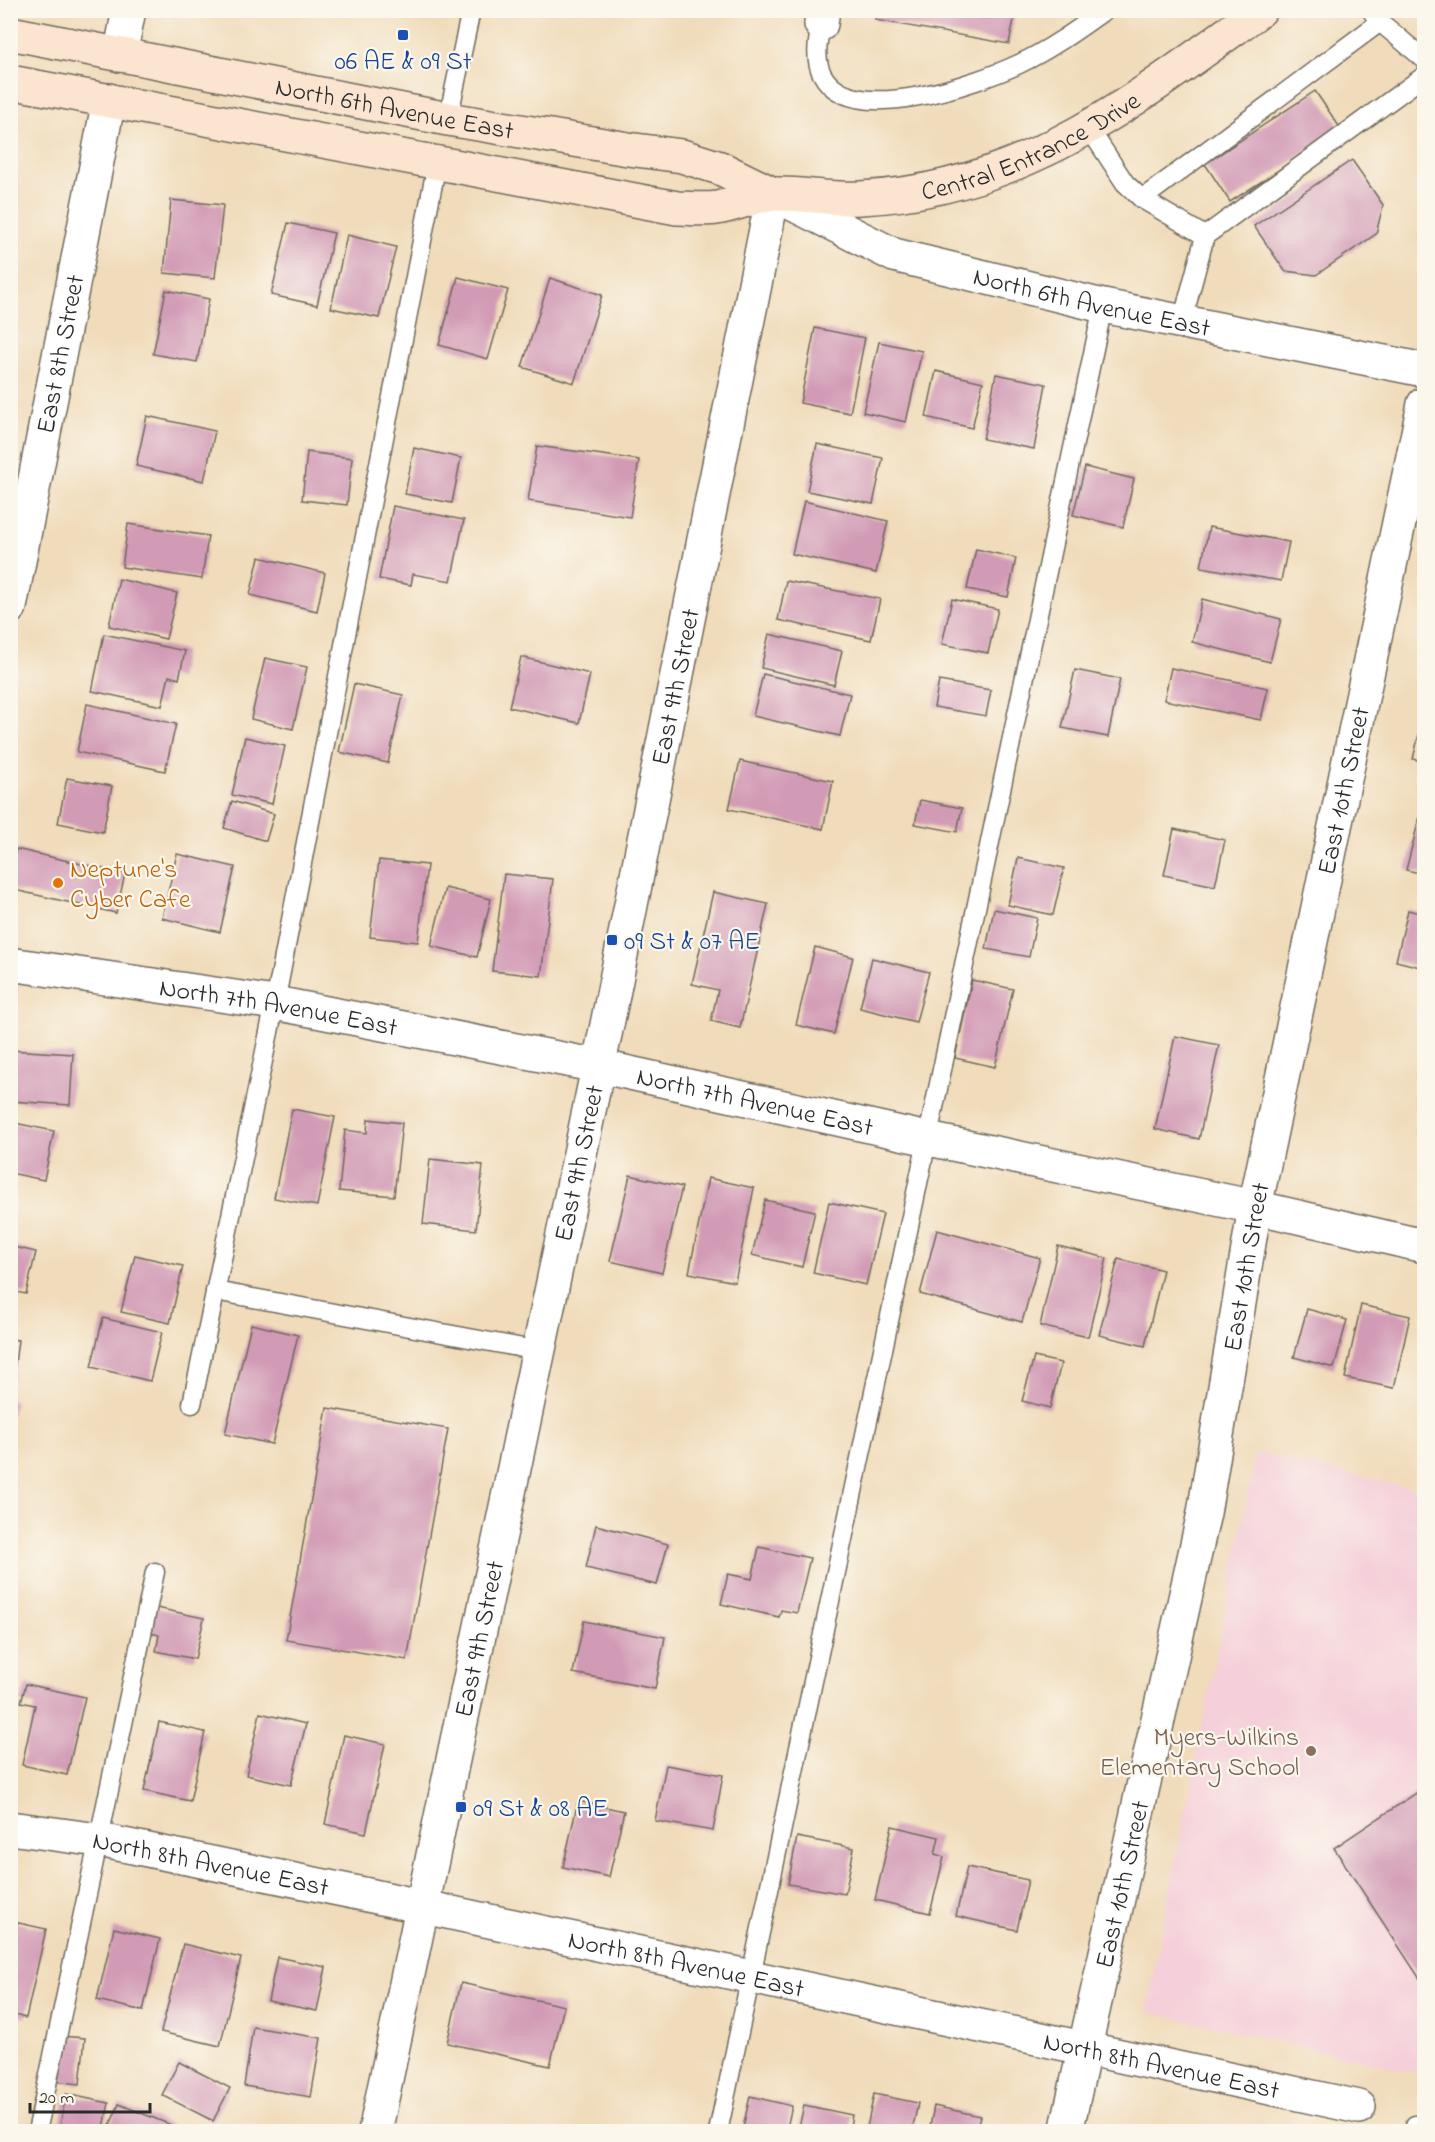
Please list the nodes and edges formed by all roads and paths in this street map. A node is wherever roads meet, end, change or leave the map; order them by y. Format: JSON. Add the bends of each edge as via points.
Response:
{"nodes":[{"id":1,"x":129,"y":10,"type":"edge"},
{"id":2,"x":471,"y":10,"type":"edge"},
{"id":3,"x":1105,"y":10,"type":"edge"},
{"id":4,"x":1260,"y":10,"type":"edge"},
{"id":5,"x":1376,"y":16,"type":"edge"},
{"id":6,"x":822,"y":17,"type":"edge"},
{"id":7,"x":10,"y":33,"type":"edge"},
{"id":8,"x":120,"y":55,"type":"junction"},
{"id":9,"x":1425,"y":58,"type":"edge"},
{"id":10,"x":1425,"y":76,"type":"edge"},
{"id":11,"x":10,"y":81,"type":"edge"},
{"id":12,"x":109,"y":100,"type":"junction"},
{"id":13,"x":448,"y":119,"type":"junction"},
{"id":14,"x":1089,"y":128,"type":"junction"},
{"id":15,"x":437,"y":163,"type":"junction"},
{"id":16,"x":773,"y":194,"type":"junction"},
{"id":17,"x":1142,"y":199,"type":"junction"},
{"id":18,"x":1205,"y":236,"type":"junction"},
{"id":19,"x":1103,"y":306,"type":"junction"},
{"id":20,"x":1182,"y":322,"type":"junction"},
{"id":21,"x":1425,"y":370,"type":"edge"},
{"id":22,"x":1425,"y":404,"type":"edge"},
{"id":23,"x":10,"y":607,"type":"edge"},
{"id":24,"x":10,"y":964,"type":"edge"},
{"id":25,"x":275,"y":1004,"type":"junction"},
{"id":26,"x":598,"y":1066,"type":"junction"},
{"id":27,"x":928,"y":1139,"type":"junction"},
{"id":28,"x":1256,"y":1207,"type":"junction"},
{"id":29,"x":1425,"y":1246,"type":"edge"},
{"id":30,"x":215,"y":1291,"type":"junction"},
{"id":31,"x":539,"y":1351,"type":"junction"},
{"id":32,"x":192,"y":1404,"type":"dead end"},
{"id":33,"x":155,"y":1572,"type":"dead end"},
{"id":34,"x":10,"y":1828,"type":"edge"},
{"id":35,"x":99,"y":1840,"type":"junction"},
{"id":36,"x":423,"y":1906,"type":"junction"},
{"id":37,"x":750,"y":1978,"type":"junction"},
{"id":38,"x":1085,"y":2049,"type":"junction"},
{"id":39,"x":1359,"y":2107,"type":"dead end"},
{"id":40,"x":38,"y":2132,"type":"edge"},
{"id":41,"x":375,"y":2132,"type":"edge"},
{"id":42,"x":718,"y":2132,"type":"edge"},
{"id":43,"x":1066,"y":2132,"type":"edge"}],
"edges":[{"from":1,"to":8,"type":"street"},
{"from":2,"to":13,"type":"lane"},
{"from":3,"to":6,"type":"lane","via":[[1039,53],[992,75],[964,86],[896,99],[851,96],[833,88],[822,74],[818,57]]},
{"from":4,"to":14,"type":"main road","name":"Central Entrance Drive"},
{"from":5,"to":9,"type":"lane"},
{"from":5,"to":17,"type":"lane"},
{"from":7,"to":8,"type":"main road","name":"North 6th Avenue East"},
{"from":8,"to":13,"type":"main road","name":"North 6th Avenue East"},
{"from":10,"to":18,"type":"lane"},
{"from":11,"to":12,"type":"main road","name":"North 6th Avenue East"},
{"from":12,"to":15,"type":"main road","name":"North 6th Avenue East"},
{"from":12,"to":23,"type":"street","name":"East 8th Street"},
{"from":13,"to":16,"type":"main road","name":"North 6th Avenue East","via":[[682,156],[720,168]]},
{"from":14,"to":16,"type":"main road","name":"Central Entrance Drive","via":[[1014,166],[964,182],[860,198]]},
{"from":14,"to":17,"type":"lane","via":[[1125,183]]},
{"from":15,"to":16,"type":"main road","name":"North 6th Avenue East","via":[[677,207],[716,208]]},
{"from":15,"to":25,"type":"lane"},
{"from":16,"to":19,"type":"street","name":"North 6th Avenue East","via":[[894,255]]},
{"from":16,"to":26,"type":"street","name":"East 9th Street"},
{"from":17,"to":18,"type":"lane"},
{"from":18,"to":20,"type":"lane"},
{"from":19,"to":20,"type":"street","name":"North 6th Avenue East"},
{"from":19,"to":27,"type":"lane"},
{"from":20,"to":21,"type":"street","name":"North 6th Avenue East"},
{"from":22,"to":28,"type":"street","name":"East 10th Street"},
{"from":24,"to":25,"type":"street","name":"North 7th Avenue East"},
{"from":25,"to":26,"type":"street","name":"North 7th Avenue East"},
{"from":25,"to":30,"type":"lane"},
{"from":26,"to":27,"type":"street","name":"North 7th Avenue East"},
{"from":26,"to":31,"type":"street","name":"East 9th Street"},
{"from":27,"to":28,"type":"street","name":"North 7th Avenue East"},
{"from":27,"to":37,"type":"lane"},
{"from":28,"to":29,"type":"street","name":"North 7th Avenue East"},
{"from":28,"to":38,"type":"street","name":"East 10th Street","via":[[1204,1513]]},
{"from":30,"to":31,"type":"lane"},
{"from":30,"to":32,"type":"lane"},
{"from":31,"to":36,"type":"street","name":"East 9th Street"},
{"from":33,"to":35,"type":"lane"},
{"from":34,"to":35,"type":"street","name":"North 8th Avenue East"},
{"from":35,"to":36,"type":"street","name":"North 8th Avenue East"},
{"from":35,"to":40,"type":"lane"},
{"from":36,"to":37,"type":"street","name":"North 8th Avenue East"},
{"from":36,"to":41,"type":"street","name":"East 9th Street"},
{"from":37,"to":38,"type":"street","name":"North 8th Avenue East"},
{"from":37,"to":42,"type":"lane"},
{"from":38,"to":39,"type":"street","name":"North 8th Avenue East"},
{"from":38,"to":43,"type":"street","name":"East 10th Street"}]}
